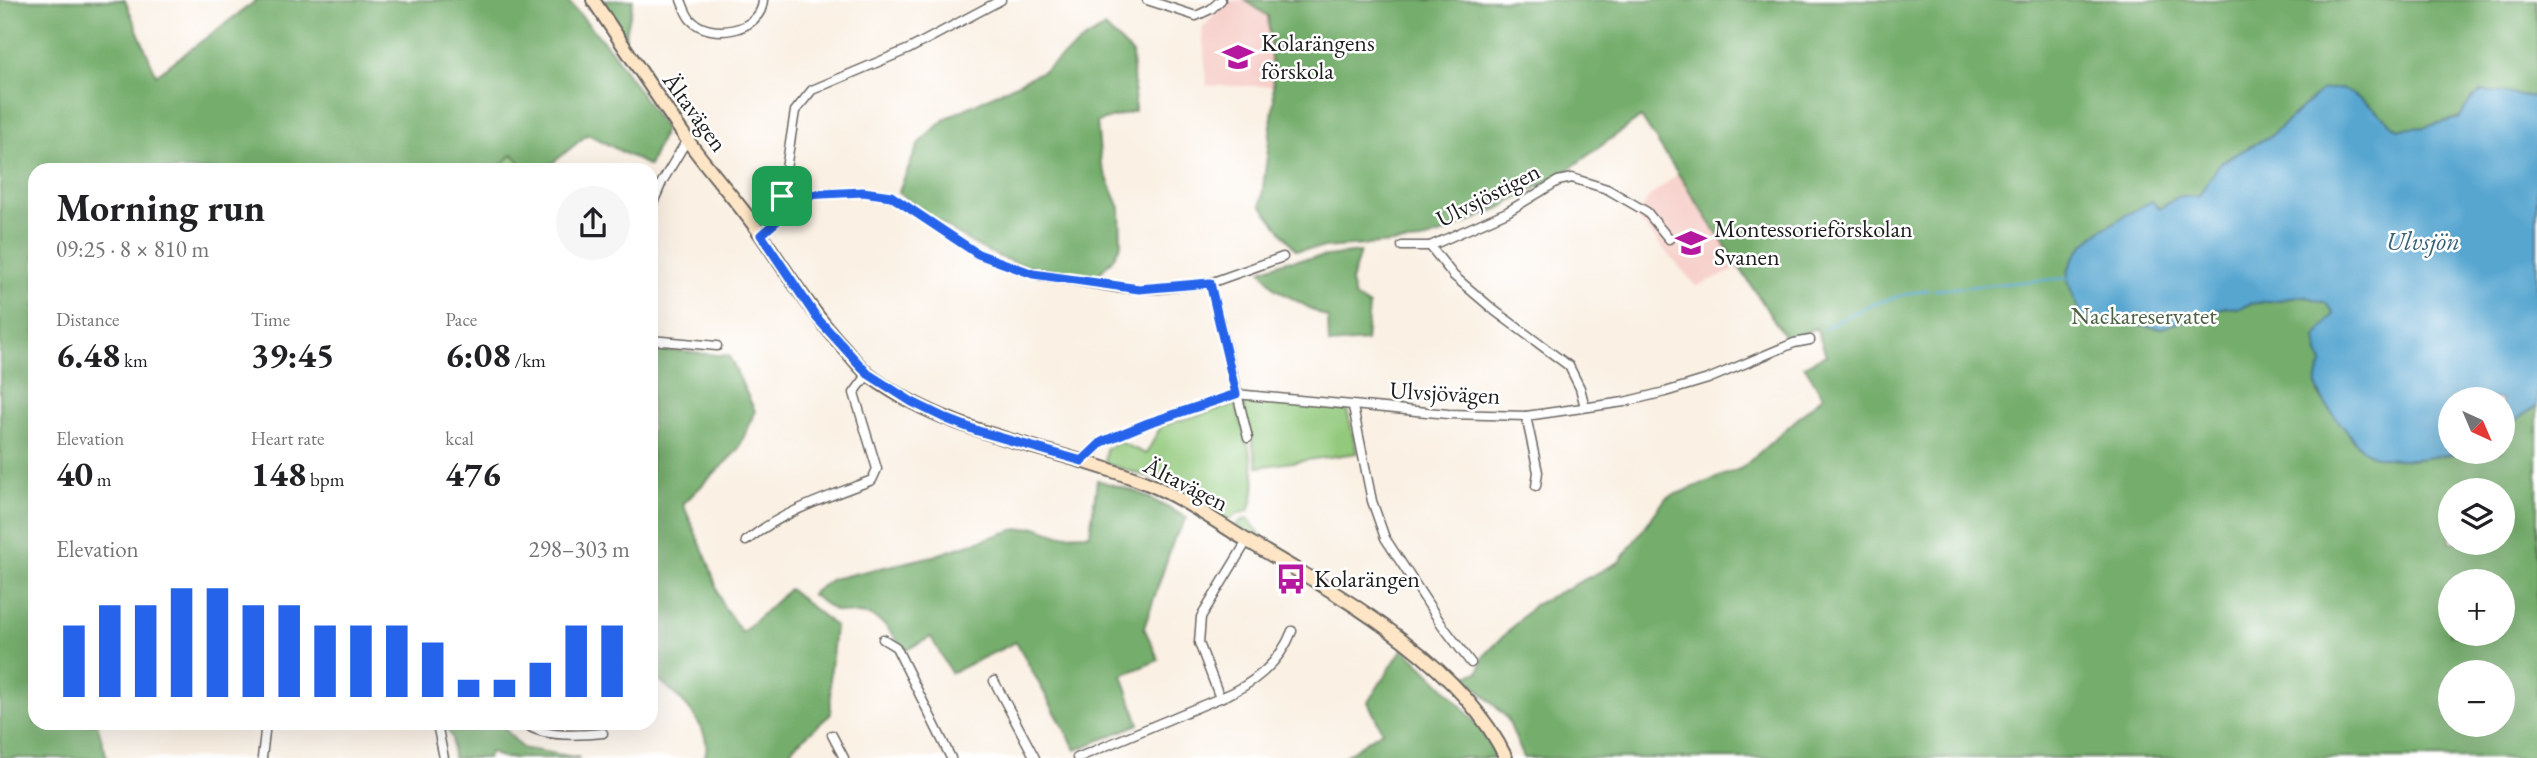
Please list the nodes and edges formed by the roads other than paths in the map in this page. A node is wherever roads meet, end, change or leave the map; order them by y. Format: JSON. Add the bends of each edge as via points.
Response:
{"nodes":[{"id":1,"x":593,"y":0,"type":"edge"},
{"id":2,"x":681,"y":0,"type":"edge"},
{"id":3,"x":763,"y":0,"type":"edge"},
{"id":4,"x":1001,"y":0,"type":"edge"},
{"id":5,"x":1147,"y":0,"type":"edge"},
{"id":6,"x":1221,"y":0,"type":"edge"},
{"id":7,"x":687,"y":140,"type":"junction"},
{"id":8,"x":658,"y":191,"type":"edge"},
{"id":9,"x":782,"y":196,"type":"junction"},
{"id":10,"x":761,"y":235,"type":"junction"},
{"id":11,"x":1669,"y":239,"type":"dead end"},
{"id":12,"x":1402,"y":246,"type":"dead end"},
{"id":13,"x":1430,"y":246,"type":"junction"},
{"id":14,"x":1283,"y":257,"type":"dead end"},
{"id":15,"x":1210,"y":283,"type":"junction"},
{"id":16,"x":1810,"y":340,"type":"dead end"},
{"id":17,"x":658,"y":341,"type":"edge"},
{"id":18,"x":717,"y":346,"type":"dead end"},
{"id":19,"x":868,"y":374,"type":"junction"},
{"id":20,"x":1236,"y":394,"type":"junction"},
{"id":21,"x":1353,"y":407,"type":"junction"},
{"id":22,"x":1585,"y":407,"type":"junction"},
{"id":23,"x":1526,"y":416,"type":"junction"},
{"id":24,"x":1248,"y":438,"type":"dead end"},
{"id":25,"x":1082,"y":461,"type":"junction"},
{"id":26,"x":1536,"y":486,"type":"dead end"},
{"id":27,"x":746,"y":541,"type":"dead end"},
{"id":28,"x":1247,"y":541,"type":"junction"},
{"id":29,"x":1292,"y":631,"type":"dead end"},
{"id":30,"x":883,"y":639,"type":"dead end"},
{"id":31,"x":1471,"y":663,"type":"dead end"},
{"id":32,"x":994,"y":681,"type":"dead end"},
{"id":33,"x":1220,"y":698,"type":"junction"},
{"id":34,"x":266,"y":730,"type":"edge"},
{"id":35,"x":438,"y":730,"type":"edge"},
{"id":36,"x":539,"y":730,"type":"edge"},
{"id":37,"x":603,"y":733,"type":"dead end"},
{"id":38,"x":832,"y":735,"type":"dead end"},
{"id":39,"x":262,"y":758,"type":"edge"},
{"id":40,"x":444,"y":758,"type":"edge"},
{"id":41,"x":844,"y":758,"type":"edge"},
{"id":42,"x":951,"y":758,"type":"edge"},
{"id":43,"x":1035,"y":758,"type":"edge"},
{"id":44,"x":1077,"y":758,"type":"edge"},
{"id":45,"x":1506,"y":758,"type":"edge"}],
"edges":[{"from":1,"to":7,"type":"main road","name":"Ältavägen"},
{"from":2,"to":3,"type":"street","via":[[693,22],[710,30],[746,27],[758,18]]},
{"from":4,"to":9,"type":"street","via":[[909,49],[812,90],[795,111]]},
{"from":5,"to":6,"type":"street","via":[[1196,16]]},
{"from":7,"to":8,"type":"street"},
{"from":7,"to":10,"type":"main road","name":"Ältavägen"},
{"from":9,"to":10,"type":"street","via":[[778,220]]},
{"from":9,"to":15,"type":"street","via":[[863,192],[891,196],[978,254],[1033,274],[1139,289]]},
{"from":10,"to":19,"type":"main road","name":"Ältavägen","via":[[817,318]]},
{"from":11,"to":13,"type":"street","name":"Ulvsjöstigen","via":[[1647,212],[1607,189],[1572,178]]},
{"from":12,"to":13,"type":"street","name":"Ulvsjöstigen"},
{"from":13,"to":22,"type":"street","name":"Ulvsjöstigen","via":[[1454,276],[1569,366]]},
{"from":14,"to":15,"type":"street"},
{"from":15,"to":20,"type":"street"},
{"from":16,"to":22,"type":"street","name":"Ulvsjövägen","via":[[1676,389]]},
{"from":17,"to":18,"type":"street"},
{"from":19,"to":25,"type":"main road","name":"Ältavägen","via":[[947,419]]},
{"from":19,"to":27,"type":"street","via":[[854,393],[877,469],[872,480],[798,508]]},
{"from":20,"to":21,"type":"street","name":"Ulvsjövägen"},
{"from":20,"to":24,"type":"street"},
{"from":20,"to":25,"type":"street","name":"Ulvsjövägen","via":[[1102,442]]},
{"from":21,"to":23,"type":"street","name":"Ulvsjövägen"},
{"from":21,"to":31,"type":"street","via":[[1372,501],[1385,538]]},
{"from":22,"to":23,"type":"street","name":"Ulvsjövägen"},
{"from":23,"to":26,"type":"street","via":[[1538,472]]},
{"from":25,"to":28,"type":"main road","name":"Ältavägen","via":[[1146,483]]},
{"from":28,"to":33,"type":"street","via":[[1202,617],[1199,643]]},
{"from":28,"to":45,"type":"main road","name":"Ältavägen","via":[[1392,633],[1441,674],[1486,723]]},
{"from":29,"to":33,"type":"street","via":[[1266,670],[1247,686]]},
{"from":30,"to":42,"type":"street","via":[[896,647]]},
{"from":32,"to":43,"type":"street"},
{"from":33,"to":44,"type":"street"},
{"from":34,"to":39,"type":"street"},
{"from":35,"to":40,"type":"street"},
{"from":36,"to":37,"type":"street"},
{"from":38,"to":41,"type":"street"}]}
